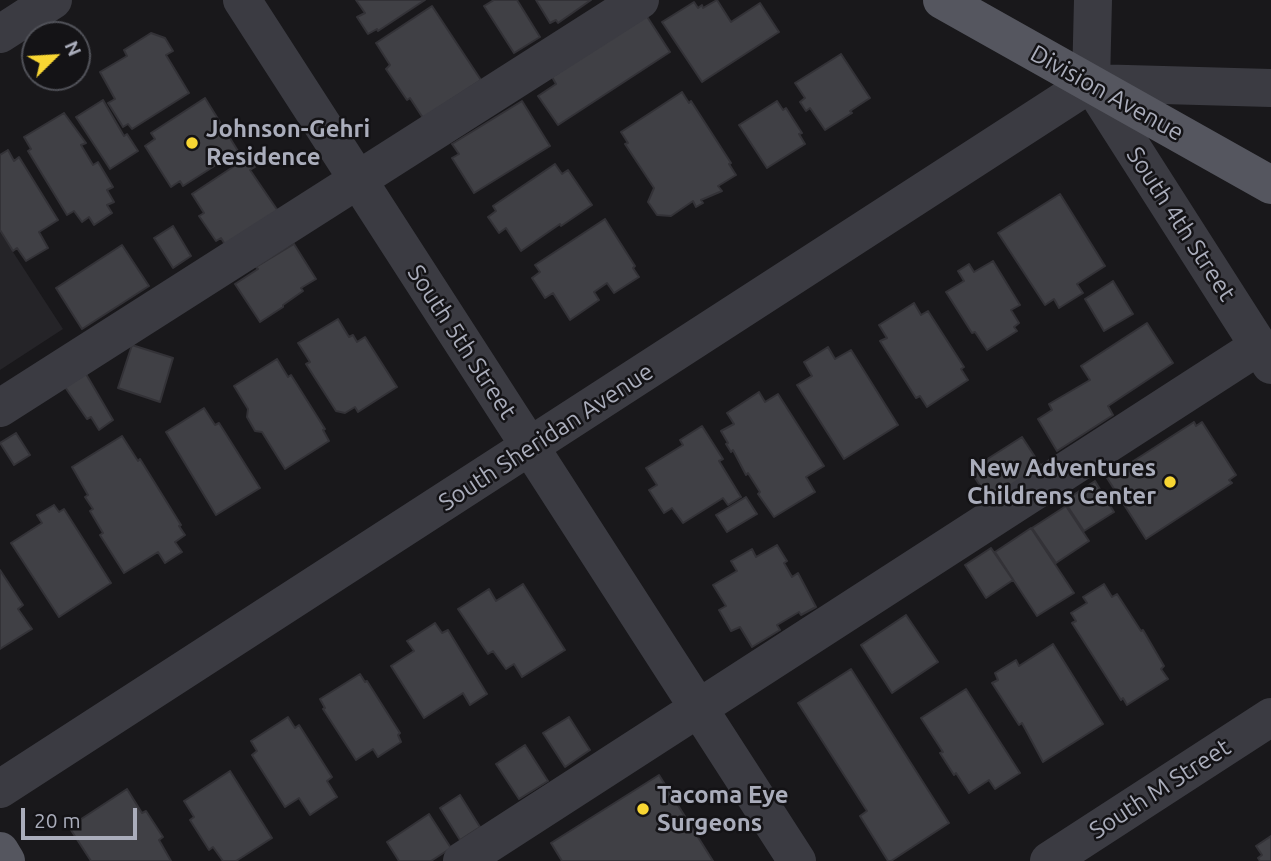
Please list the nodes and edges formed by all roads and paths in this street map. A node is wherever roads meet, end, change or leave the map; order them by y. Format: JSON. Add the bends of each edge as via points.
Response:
{"nodes":[{"id":1,"x":52,"y":0,"type":"edge"},
{"id":2,"x":242,"y":0,"type":"edge"},
{"id":3,"x":640,"y":0,"type":"edge"},
{"id":4,"x":943,"y":0,"type":"edge"},
{"id":5,"x":1093,"y":0,"type":"edge"},
{"id":6,"x":0,"y":34,"type":"edge"},
{"id":7,"x":1091,"y":83,"type":"junction"},
{"id":8,"x":1271,"y":88,"type":"edge"},
{"id":9,"x":358,"y":180,"type":"junction"},
{"id":10,"x":1271,"y":185,"type":"edge"},
{"id":11,"x":1265,"y":356,"type":"edge"},
{"id":12,"x":0,"y":408,"type":"edge"},
{"id":13,"x":529,"y":447,"type":"junction"},
{"id":14,"x":699,"y":709,"type":"junction"},
{"id":15,"x":1271,"y":717,"type":"edge"},
{"id":16,"x":0,"y":789,"type":"edge"},
{"id":17,"x":0,"y":851,"type":"edge"},
{"id":18,"x":6,"y":861,"type":"edge"},
{"id":19,"x":463,"y":861,"type":"edge"},
{"id":20,"x":797,"y":861,"type":"edge"},
{"id":21,"x":1049,"y":861,"type":"edge"}],
"edges":[{"from":1,"to":6,"type":"street"},
{"from":2,"to":9,"type":"street","name":"South 5th Street"},
{"from":3,"to":9,"type":"street"},
{"from":4,"to":7,"type":"main road","name":"Division Avenue"},
{"from":5,"to":7,"type":"street"},
{"from":7,"to":8,"type":"street"},
{"from":7,"to":10,"type":"main road","name":"Division Avenue"},
{"from":7,"to":11,"type":"street","name":"South 4th Street"},
{"from":7,"to":13,"type":"street","name":"South Sheridan Avenue"},
{"from":9,"to":12,"type":"street"},
{"from":9,"to":13,"type":"street","name":"South 5th Street"},
{"from":11,"to":14,"type":"street"},
{"from":13,"to":14,"type":"street","name":"South 5th Street"},
{"from":13,"to":16,"type":"street","name":"South Sheridan Avenue"},
{"from":14,"to":19,"type":"street"},
{"from":14,"to":20,"type":"street","name":"South 5th Street"},
{"from":15,"to":21,"type":"street","name":"South M Street"},
{"from":17,"to":18,"type":"main road"}]}
